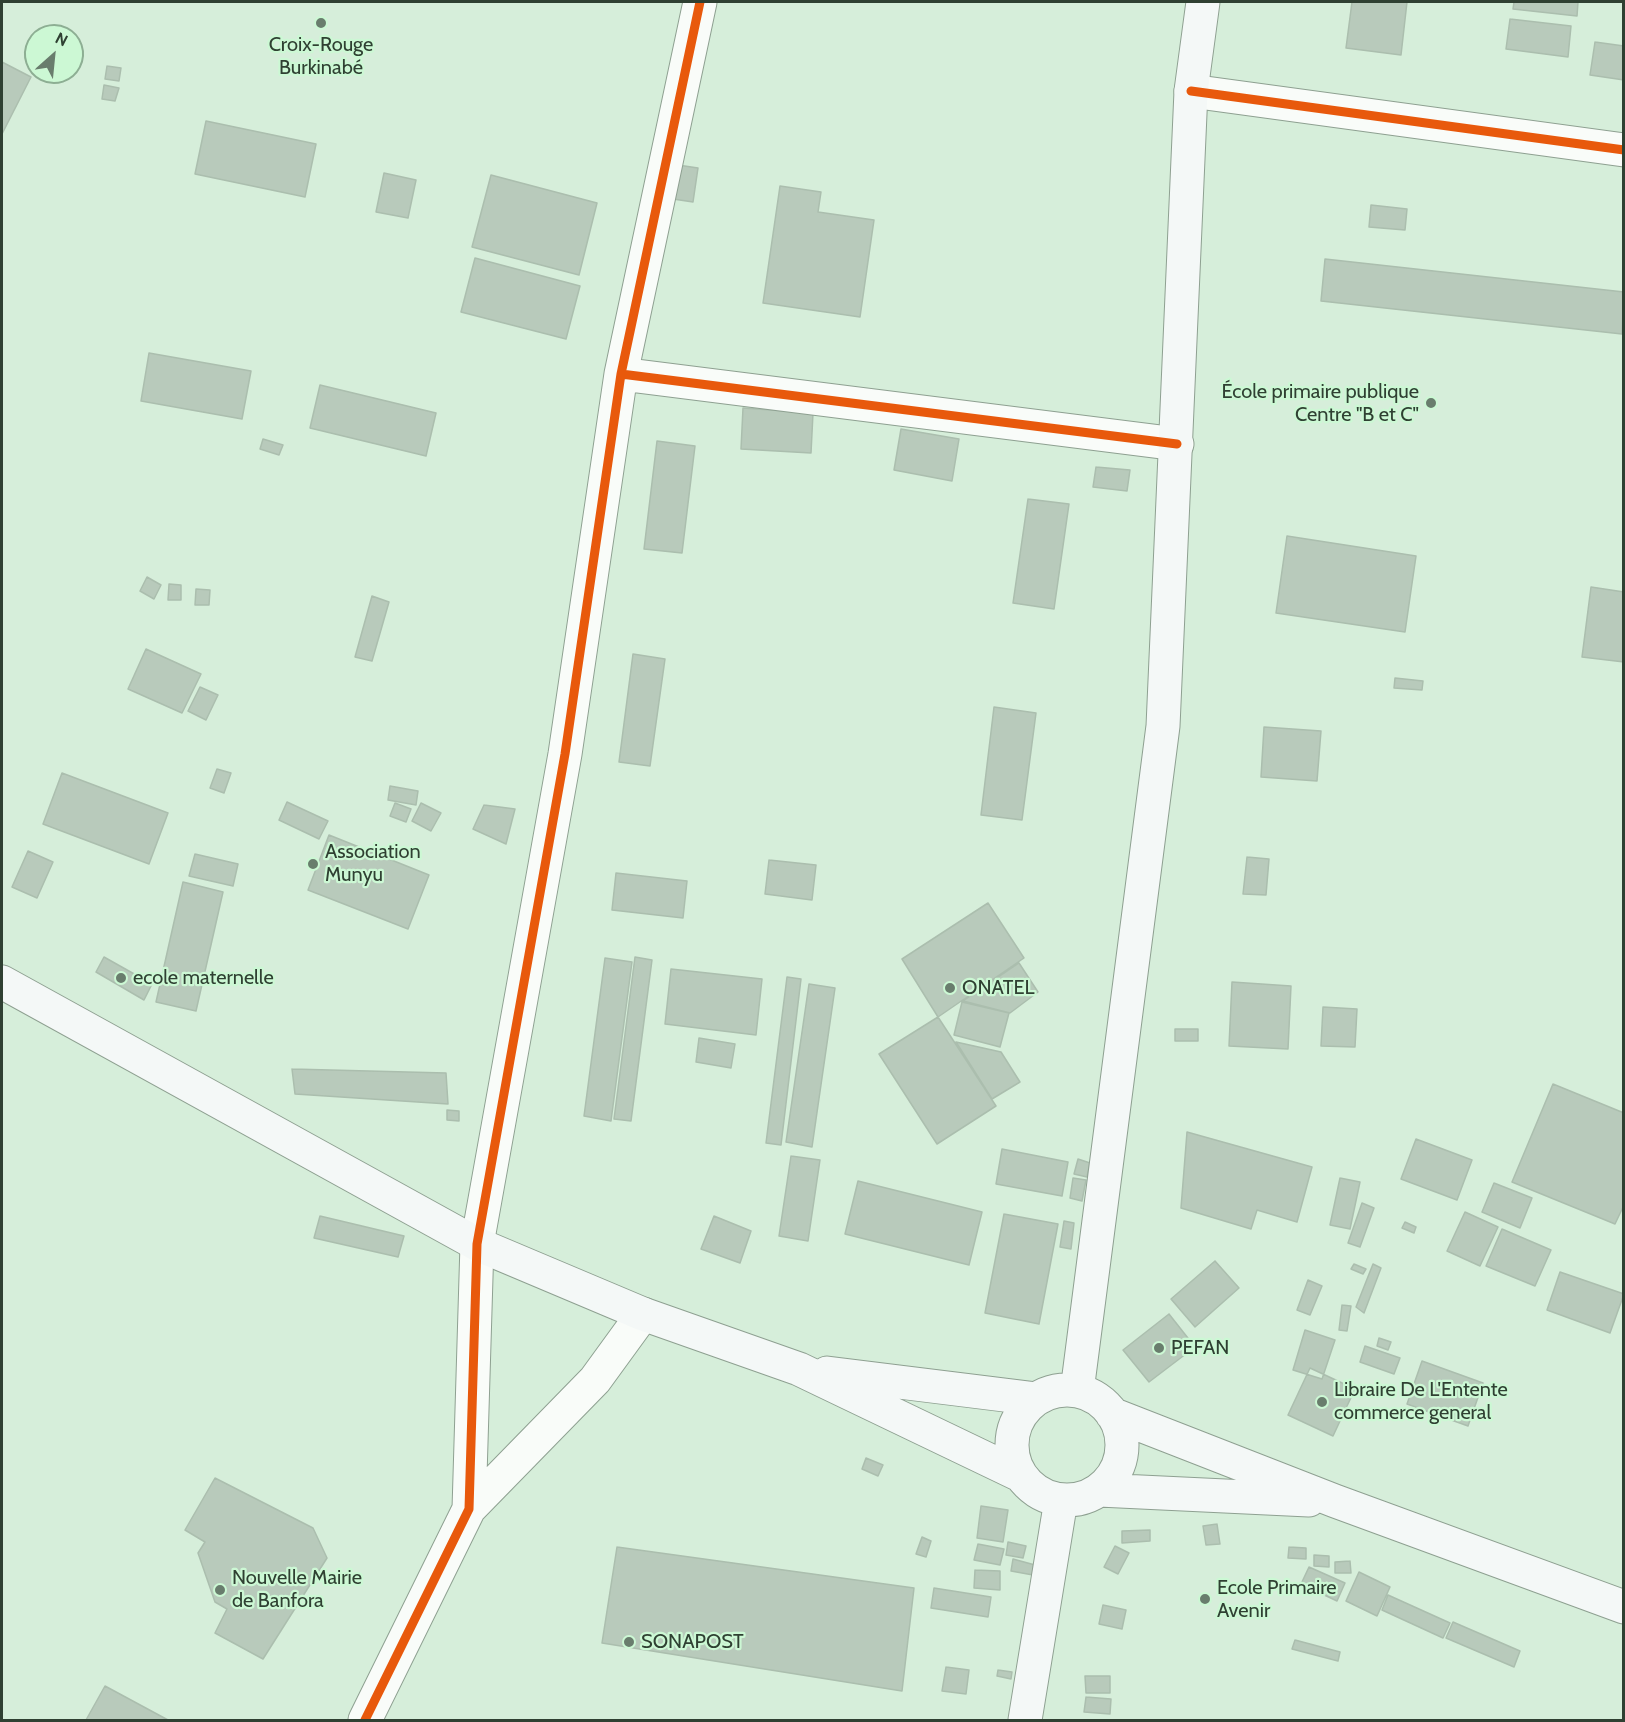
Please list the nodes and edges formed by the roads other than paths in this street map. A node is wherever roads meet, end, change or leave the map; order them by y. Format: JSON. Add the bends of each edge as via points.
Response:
{"nodes":[{"id":1,"x":700,"y":2,"type":"edge"},
{"id":2,"x":1203,"y":2,"type":"edge"},
{"id":3,"x":1191,"y":91,"type":"junction"},
{"id":4,"x":1623,"y":150,"type":"edge"},
{"id":5,"x":621,"y":374,"type":"junction"},
{"id":6,"x":1176,"y":444,"type":"junction"},
{"id":7,"x":2,"y":982,"type":"edge"},
{"id":8,"x":477,"y":1244,"type":"junction"},
{"id":9,"x":643,"y":1314,"type":"junction"},
{"id":10,"x":799,"y":1369,"type":"junction"},
{"id":11,"x":1077,"y":1391,"type":"junction"},
{"id":12,"x":1037,"y":1399,"type":"junction"},
{"id":13,"x":1112,"y":1414,"type":"junction"},
{"id":14,"x":1020,"y":1475,"type":"junction"},
{"id":15,"x":1099,"y":1490,"type":"junction"},
{"id":16,"x":1061,"y":1500,"type":"junction"},
{"id":17,"x":1335,"y":1501,"type":"junction"},
{"id":18,"x":469,"y":1509,"type":"junction"},
{"id":19,"x":1623,"y":1607,"type":"edge"},
{"id":20,"x":365,"y":1720,"type":"edge"},
{"id":21,"x":1025,"y":1720,"type":"edge"}],
"edges":[{"from":1,"to":5,"type":"street"},
{"from":2,"to":3,"type":"main road"},
{"from":3,"to":4,"type":"street"},
{"from":3,"to":6,"type":"main road"},
{"from":5,"to":6,"type":"street"},
{"from":5,"to":8,"type":"street","via":[[565,754]]},
{"from":6,"to":11,"type":"main road","via":[[1163,726]]},
{"from":7,"to":8,"type":"main road"},
{"from":8,"to":9,"type":"main road"},
{"from":8,"to":18,"type":"street"},
{"from":9,"to":10,"type":"main road"},
{"from":9,"to":18,"type":"street","via":[[595,1380]]},
{"from":10,"to":12,"type":"main road"},
{"from":10,"to":14,"type":"main road"},
{"from":11,"to":12,"type":"main road","via":[[1056,1391]]},
{"from":11,"to":13,"type":"main road","via":[[1097,1399]]},
{"from":12,"to":14,"type":"main road","via":[[1024,1410],[1011,1441]]},
{"from":13,"to":15,"type":"main road","via":[[1121,1434],[1121,1455],[1114,1475]]},
{"from":13,"to":17,"type":"main road"},
{"from":14,"to":16,"type":"main road","via":[[1038,1492]]},
{"from":15,"to":16,"type":"main road","via":[[1081,1499]]},
{"from":15,"to":17,"type":"main road"},
{"from":16,"to":21,"type":"main road"},
{"from":17,"to":19,"type":"main road"},
{"from":18,"to":20,"type":"street"}]}
